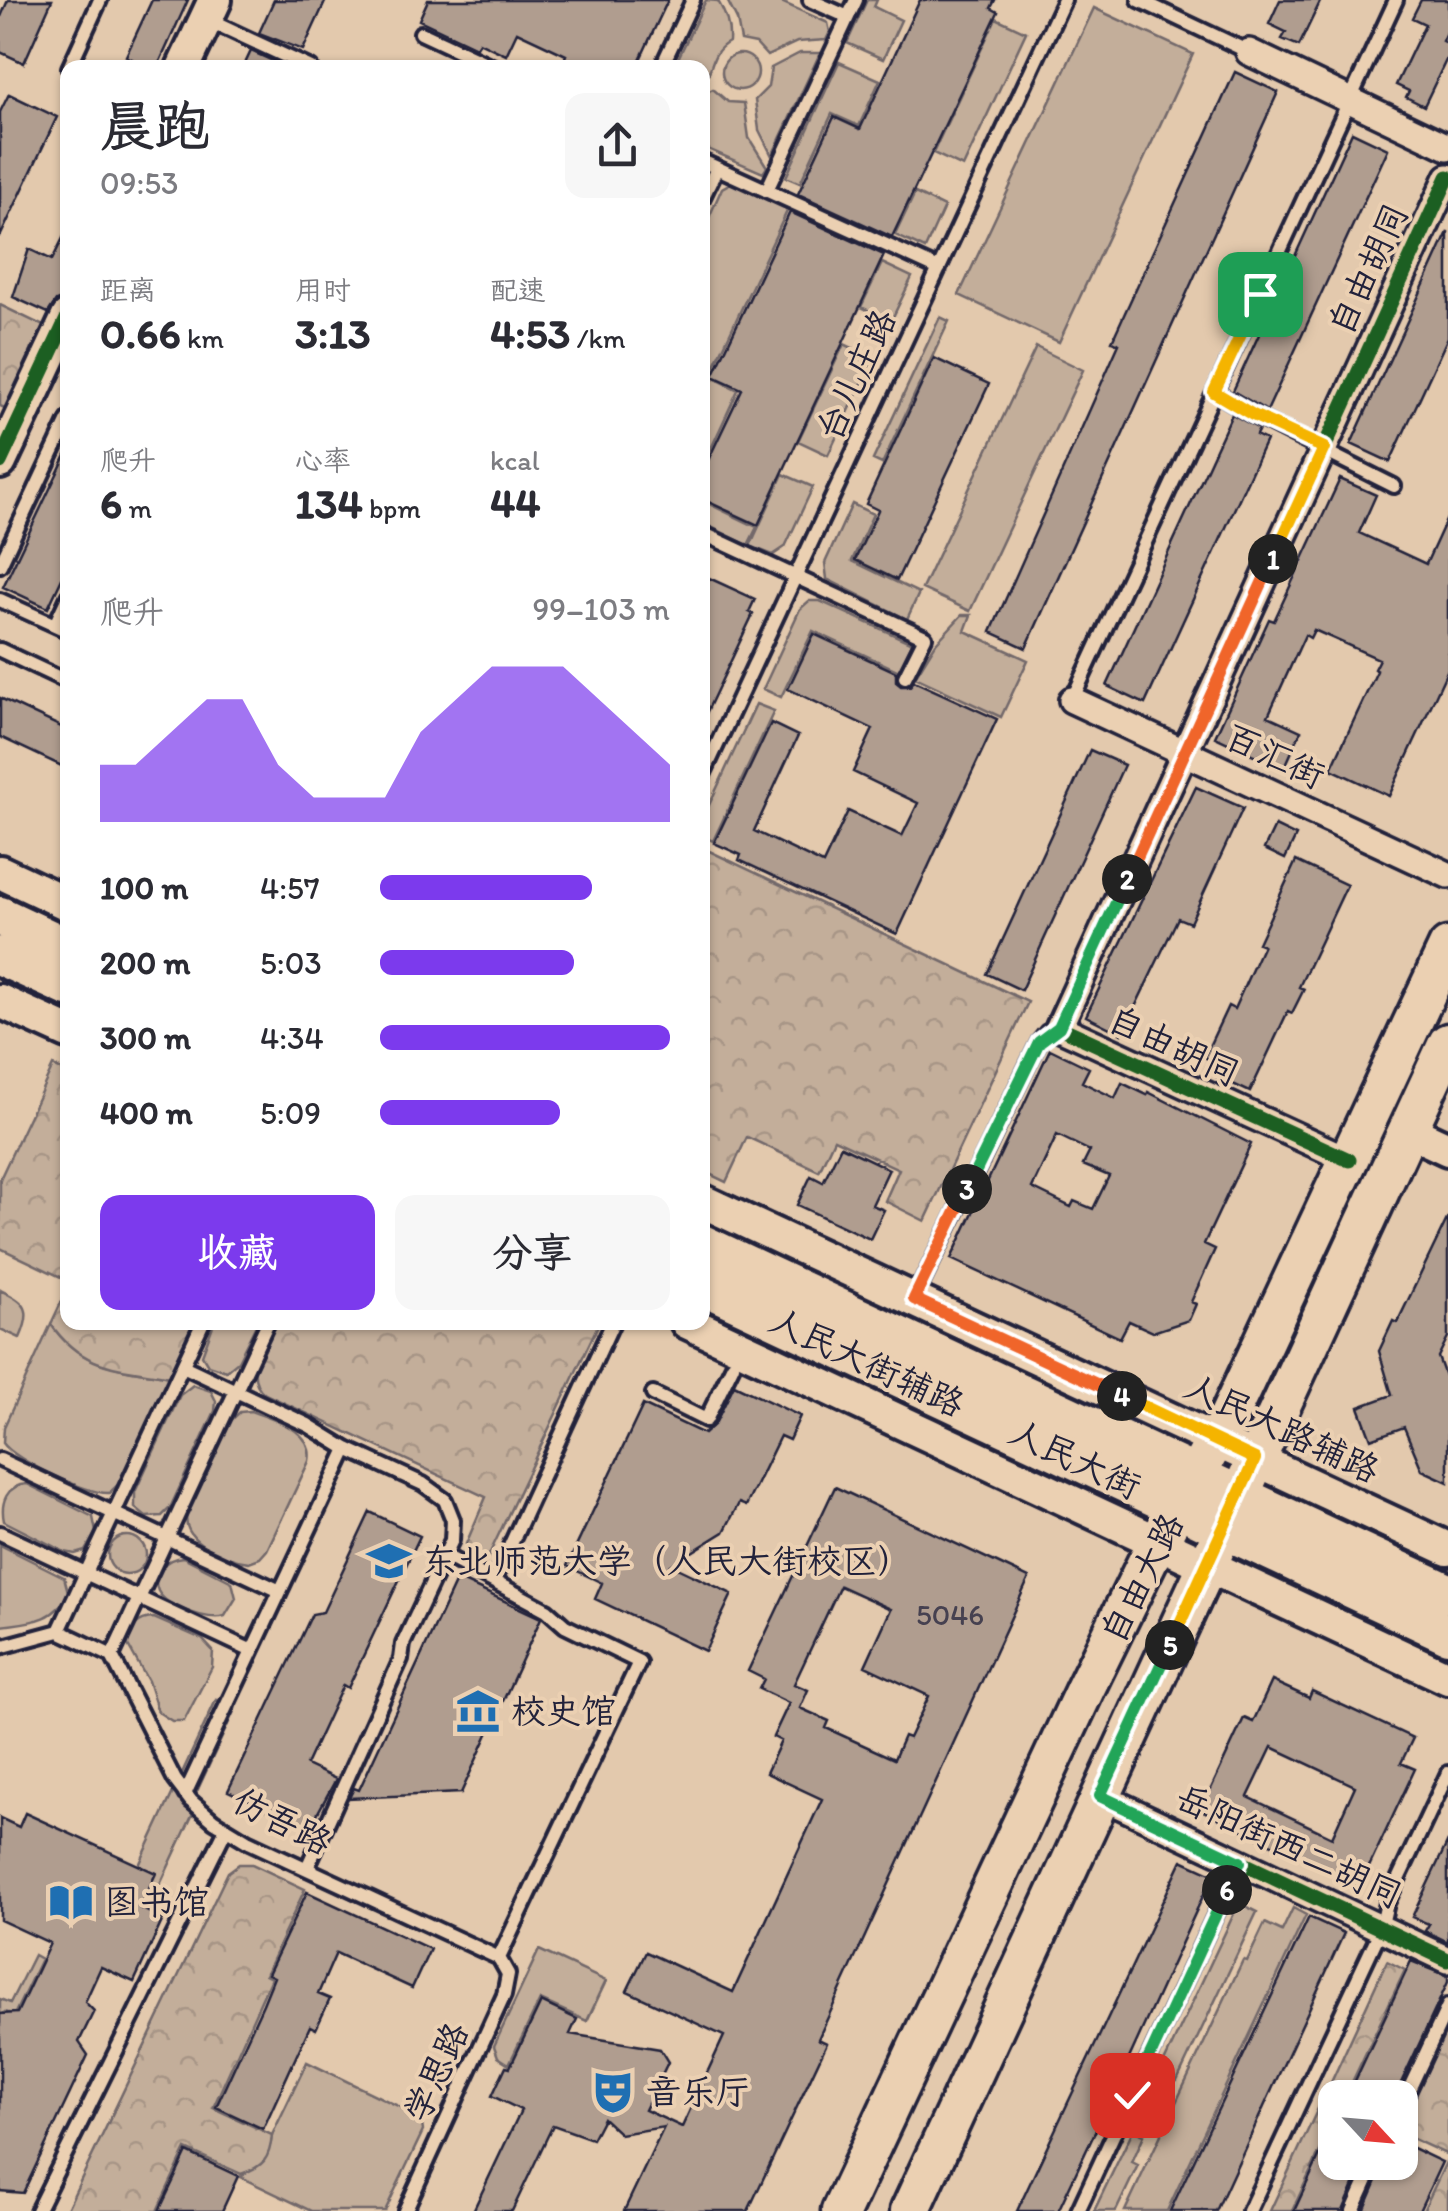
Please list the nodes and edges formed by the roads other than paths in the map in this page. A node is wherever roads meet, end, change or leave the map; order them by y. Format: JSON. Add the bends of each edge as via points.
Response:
{"nodes":[{"id":1,"x":100,"y":0,"type":"edge"},
{"id":2,"x":693,"y":0,"type":"edge"},
{"id":3,"x":810,"y":0,"type":"edge"},
{"id":4,"x":856,"y":0,"type":"edge"},
{"id":5,"x":1064,"y":0,"type":"edge"},
{"id":6,"x":1139,"y":0,"type":"edge"},
{"id":7,"x":1396,"y":0,"type":"edge"},
{"id":8,"x":210,"y":9,"type":"edge"},
{"id":9,"x":848,"y":17,"type":"junction"},
{"id":10,"x":421,"y":34,"type":"dead end"},
{"id":11,"x":1248,"y":52,"type":"joint"},
{"id":12,"x":74,"y":60,"type":"edge"},
{"id":13,"x":187,"y":60,"type":"edge"},
{"id":14,"x":297,"y":60,"type":"edge"},
{"id":15,"x":478,"y":60,"type":"edge"},
{"id":16,"x":665,"y":60,"type":"edge"},
{"id":17,"x":1350,"y":100,"type":"junction"},
{"id":18,"x":1448,"y":147,"type":"edge"},
{"id":19,"x":710,"y":165,"type":"edge"},
{"id":20,"x":717,"y":168,"type":"junction"},
{"id":21,"x":1448,"y":177,"type":"edge"},
{"id":22,"x":710,"y":182,"type":"edge"},
{"id":23,"x":767,"y":190,"type":"junction"},
{"id":24,"x":938,"y":269,"type":"junction"},
{"id":25,"x":60,"y":334,"type":"edge"},
{"id":26,"x":1214,"y":392,"type":"junction"},
{"id":27,"x":60,"y":437,"type":"edge"},
{"id":28,"x":1324,"y":448,"type":"junction"},
{"id":29,"x":0,"y":462,"type":"edge"},
{"id":30,"x":1394,"y":486,"type":"dead end"},
{"id":31,"x":710,"y":538,"type":"edge"},
{"id":32,"x":0,"y":566,"type":"edge"},
{"id":33,"x":795,"y":576,"type":"junction"},
{"id":34,"x":0,"y":600,"type":"edge"},
{"id":35,"x":60,"y":628,"type":"edge"},
{"id":36,"x":0,"y":650,"type":"edge"},
{"id":37,"x":906,"y":677,"type":"dead end"},
{"id":38,"x":60,"y":678,"type":"edge"},
{"id":39,"x":1072,"y":700,"type":"joint"},
{"id":40,"x":1184,"y":753,"type":"junction"},
{"id":41,"x":710,"y":759,"type":"edge"},
{"id":42,"x":0,"y":872,"type":"edge"},
{"id":43,"x":1448,"y":876,"type":"edge"},
{"id":44,"x":60,"y":900,"type":"edge"},
{"id":45,"x":0,"y":916,"type":"edge"},
{"id":46,"x":60,"y":944,"type":"edge"},
{"id":47,"x":1448,"y":947,"type":"edge"},
{"id":48,"x":0,"y":956,"type":"edge"},
{"id":49,"x":60,"y":983,"type":"edge"},
{"id":50,"x":0,"y":1001,"type":"edge"},
{"id":51,"x":1059,"y":1027,"type":"junction"},
{"id":52,"x":60,"y":1028,"type":"edge"},
{"id":53,"x":1448,"y":1043,"type":"edge"},
{"id":54,"x":1408,"y":1130,"type":"junction"},
{"id":55,"x":1448,"y":1149,"type":"edge"},
{"id":56,"x":1349,"y":1160,"type":"junction"},
{"id":57,"x":710,"y":1204,"type":"edge"},
{"id":58,"x":710,"y":1248,"type":"edge"},
{"id":59,"x":710,"y":1287,"type":"edge"},
{"id":60,"x":914,"y":1299,"type":"junction"},
{"id":61,"x":199,"y":1330,"type":"edge"},
{"id":62,"x":264,"y":1330,"type":"edge"},
{"id":63,"x":608,"y":1330,"type":"edge"},
{"id":64,"x":705,"y":1330,"type":"edge"},
{"id":65,"x":733,"y":1365,"type":"dead end"},
{"id":66,"x":183,"y":1366,"type":"junction"},
{"id":67,"x":236,"y":1391,"type":"junction"},
{"id":68,"x":653,"y":1394,"type":"dead end"},
{"id":69,"x":1216,"y":1441,"type":"junction"},
{"id":70,"x":347,"y":1449,"type":"junction"},
{"id":71,"x":1255,"y":1459,"type":"junction"},
{"id":72,"x":0,"y":1460,"type":"edge"},
{"id":73,"x":1187,"y":1491,"type":"junction"},
{"id":74,"x":1231,"y":1511,"type":"junction"},
{"id":75,"x":114,"y":1513,"type":"junction"},
{"id":76,"x":0,"y":1534,"type":"edge"},
{"id":77,"x":167,"y":1538,"type":"junction"},
{"id":78,"x":1158,"y":1542,"type":"junction"},
{"id":79,"x":1448,"y":1549,"type":"edge"},
{"id":80,"x":444,"y":1555,"type":"junction"},
{"id":81,"x":1206,"y":1565,"type":"junction"},
{"id":82,"x":86,"y":1574,"type":"junction"},
{"id":83,"x":494,"y":1581,"type":"junction"},
{"id":84,"x":280,"y":1591,"type":"junction"},
{"id":85,"x":1448,"y":1592,"type":"edge"},
{"id":86,"x":139,"y":1598,"type":"junction"},
{"id":87,"x":59,"y":1631,"type":"junction"},
{"id":88,"x":1448,"y":1634,"type":"edge"},
{"id":89,"x":0,"y":1647,"type":"edge"},
{"id":90,"x":252,"y":1651,"type":"junction"},
{"id":91,"x":112,"y":1656,"type":"junction"},
{"id":92,"x":1448,"y":1678,"type":"edge"},
{"id":93,"x":1448,"y":1774,"type":"edge"},
{"id":94,"x":185,"y":1794,"type":"junction"},
{"id":95,"x":1100,"y":1796,"type":"junction"},
{"id":96,"x":226,"y":1830,"type":"junction"},
{"id":97,"x":1240,"y":1862,"type":"junction"},
{"id":98,"x":307,"y":1868,"type":"junction"},
{"id":99,"x":1382,"y":1928,"type":"junction"},
{"id":100,"x":498,"y":1958,"type":"junction"},
{"id":101,"x":1448,"y":1960,"type":"edge"},
{"id":102,"x":1448,"y":2006,"type":"edge"},
{"id":103,"x":1414,"y":2080,"type":"edge"},
{"id":104,"x":1367,"y":2180,"type":"edge"},
{"id":105,"x":37,"y":2211,"type":"edge"},
{"id":106,"x":405,"y":2211,"type":"edge"},
{"id":107,"x":841,"y":2211,"type":"edge"},
{"id":108,"x":910,"y":2211,"type":"edge"},
{"id":109,"x":1078,"y":2211,"type":"edge"},
{"id":110,"x":1249,"y":2211,"type":"edge"},
{"id":111,"x":1352,"y":2211,"type":"edge"}],
"edges":[{"from":1,"to":12,"type":"lane"},
{"from":2,"to":16,"type":"lane"},
{"from":3,"to":9,"type":"lane"},
{"from":4,"to":9,"type":"lane"},
{"from":5,"to":24,"type":"lane","name":"台儿庄路"},
{"from":6,"to":11,"type":"lane"},
{"from":7,"to":17,"type":"lane"},
{"from":8,"to":13,"type":"main road"},
{"from":8,"to":14,"type":"lane"},
{"from":9,"to":23,"type":"lane"},
{"from":10,"to":15,"type":"lane"},
{"from":11,"to":17,"type":"street"},
{"from":17,"to":18,"type":"street"},
{"from":17,"to":26,"type":"lane"},
{"from":19,"to":20,"type":"lane"},
{"from":20,"to":22,"type":"lane"},
{"from":20,"to":23,"type":"lane"},
{"from":21,"to":28,"type":"street","name":"自由胡同"},
{"from":23,"to":24,"type":"lane"},
{"from":24,"to":33,"type":"lane","name":"台儿庄路"},
{"from":25,"to":29,"type":"main road"},
{"from":26,"to":28,"type":"lane"},
{"from":26,"to":39,"type":"lane"},
{"from":27,"to":32,"type":"lane"},
{"from":28,"to":30,"type":"lane"},
{"from":28,"to":40,"type":"street","name":"自由胡同"},
{"from":31,"to":33,"type":"lane"},
{"from":33,"to":37,"type":"lane","via":[[924,636]]},
{"from":33,"to":41,"type":"lane","name":"台儿庄路"},
{"from":34,"to":35,"type":"lane"},
{"from":36,"to":38,"type":"lane"},
{"from":39,"to":40,"type":"street","name":"百汇街"},
{"from":40,"to":43,"type":"street","name":"百汇街"},
{"from":40,"to":51,"type":"street","name":"自由胡同"},
{"from":42,"to":44,"type":"main road"},
{"from":45,"to":46,"type":"main road"},
{"from":47,"to":56,"type":"main road","name":"自由大路"},
{"from":48,"to":49,"type":"main road"},
{"from":50,"to":52,"type":"main road"},
{"from":51,"to":56,"type":"street","name":"自由胡同"},
{"from":51,"to":60,"type":"lane","via":[[1039,1042]]},
{"from":53,"to":54,"type":"main road","name":"自由大路"},
{"from":54,"to":55,"type":"main road"},
{"from":54,"to":71,"type":"main road","name":"自由大路"},
{"from":56,"to":69,"type":"main road","name":"自由大路"},
{"from":57,"to":60,"type":"main road","name":"人民大路辅路"},
{"from":58,"to":73,"type":"main road","name":"人民大街"},
{"from":59,"to":73,"type":"main road","name":"人民大街"},
{"from":60,"to":69,"type":"main road","name":"人民大路辅路"},
{"from":61,"to":66,"type":"lane"},
{"from":62,"to":67,"type":"lane"},
{"from":63,"to":83,"type":"lane"},
{"from":64,"to":78,"type":"main road","name":"人民大街辅路"},
{"from":65,"to":68,"type":"lane","via":[[706,1420]]},
{"from":66,"to":67,"type":"lane"},
{"from":66,"to":75,"type":"lane"},
{"from":67,"to":70,"type":"lane"},
{"from":67,"to":77,"type":"lane"},
{"from":69,"to":71,"type":"main road","name":"人民大路辅路"},
{"from":69,"to":73,"type":"main road","name":"自由大路"},
{"from":70,"to":80,"type":"lane","via":[[445,1500],[454,1530]]},
{"from":70,"to":84,"type":"lane"},
{"from":71,"to":74,"type":"main road","name":"自由大路"},
{"from":71,"to":79,"type":"main road","name":"人民大路辅路"},
{"from":72,"to":75,"type":"lane"},
{"from":73,"to":74,"type":"main road","name":"人民大街"},
{"from":73,"to":78,"type":"main road","name":"自由大路"},
{"from":74,"to":81,"type":"main road","name":"自由大路"},
{"from":74,"to":85,"type":"main road","name":"人民大街"},
{"from":74,"to":88,"type":"main road","name":"人民大街"},
{"from":75,"to":77,"type":"lane"},
{"from":75,"to":82,"type":"lane"},
{"from":76,"to":82,"type":"lane"},
{"from":77,"to":84,"type":"lane"},
{"from":77,"to":86,"type":"lane"},
{"from":78,"to":81,"type":"main road","name":"人民大街辅路"},
{"from":78,"to":107,"type":"main road","name":"自由大路"},
{"from":80,"to":83,"type":"lane"},
{"from":80,"to":98,"type":"lane"},
{"from":81,"to":92,"type":"main road","name":"人民大街辅路"},
{"from":81,"to":95,"type":"main road","name":"自由大路"},
{"from":82,"to":86,"type":"lane"},
{"from":82,"to":87,"type":"lane"},
{"from":83,"to":100,"type":"lane","via":[[564,1626],[639,1662]]},
{"from":84,"to":90,"type":"lane"},
{"from":86,"to":90,"type":"lane"},
{"from":86,"to":91,"type":"lane"},
{"from":87,"to":89,"type":"lane"},
{"from":87,"to":91,"type":"lane"},
{"from":90,"to":94,"type":"lane"},
{"from":91,"to":94,"type":"lane","name":"仿吾路"},
{"from":93,"to":99,"type":"lane","via":[[1387,1903]]},
{"from":94,"to":96,"type":"lane","name":"仿吾路"},
{"from":95,"to":97,"type":"street","name":"岳阳街西二胡同"},
{"from":95,"to":108,"type":"main road","name":"自由大路"},
{"from":96,"to":98,"type":"lane","name":"仿吾路"},
{"from":96,"to":105,"type":"lane"},
{"from":97,"to":99,"type":"street","name":"岳阳街西二胡同"},
{"from":97,"to":109,"type":"lane"},
{"from":98,"to":100,"type":"lane","name":"仿吾路"},
{"from":99,"to":101,"type":"street","name":"岳阳街西二胡同"},
{"from":99,"to":110,"type":"lane"},
{"from":100,"to":106,"type":"lane","name":"学思路","via":[[508,1974],[504,1995]]},
{"from":102,"to":103,"type":"lane"},
{"from":104,"to":111,"type":"lane"}]}
